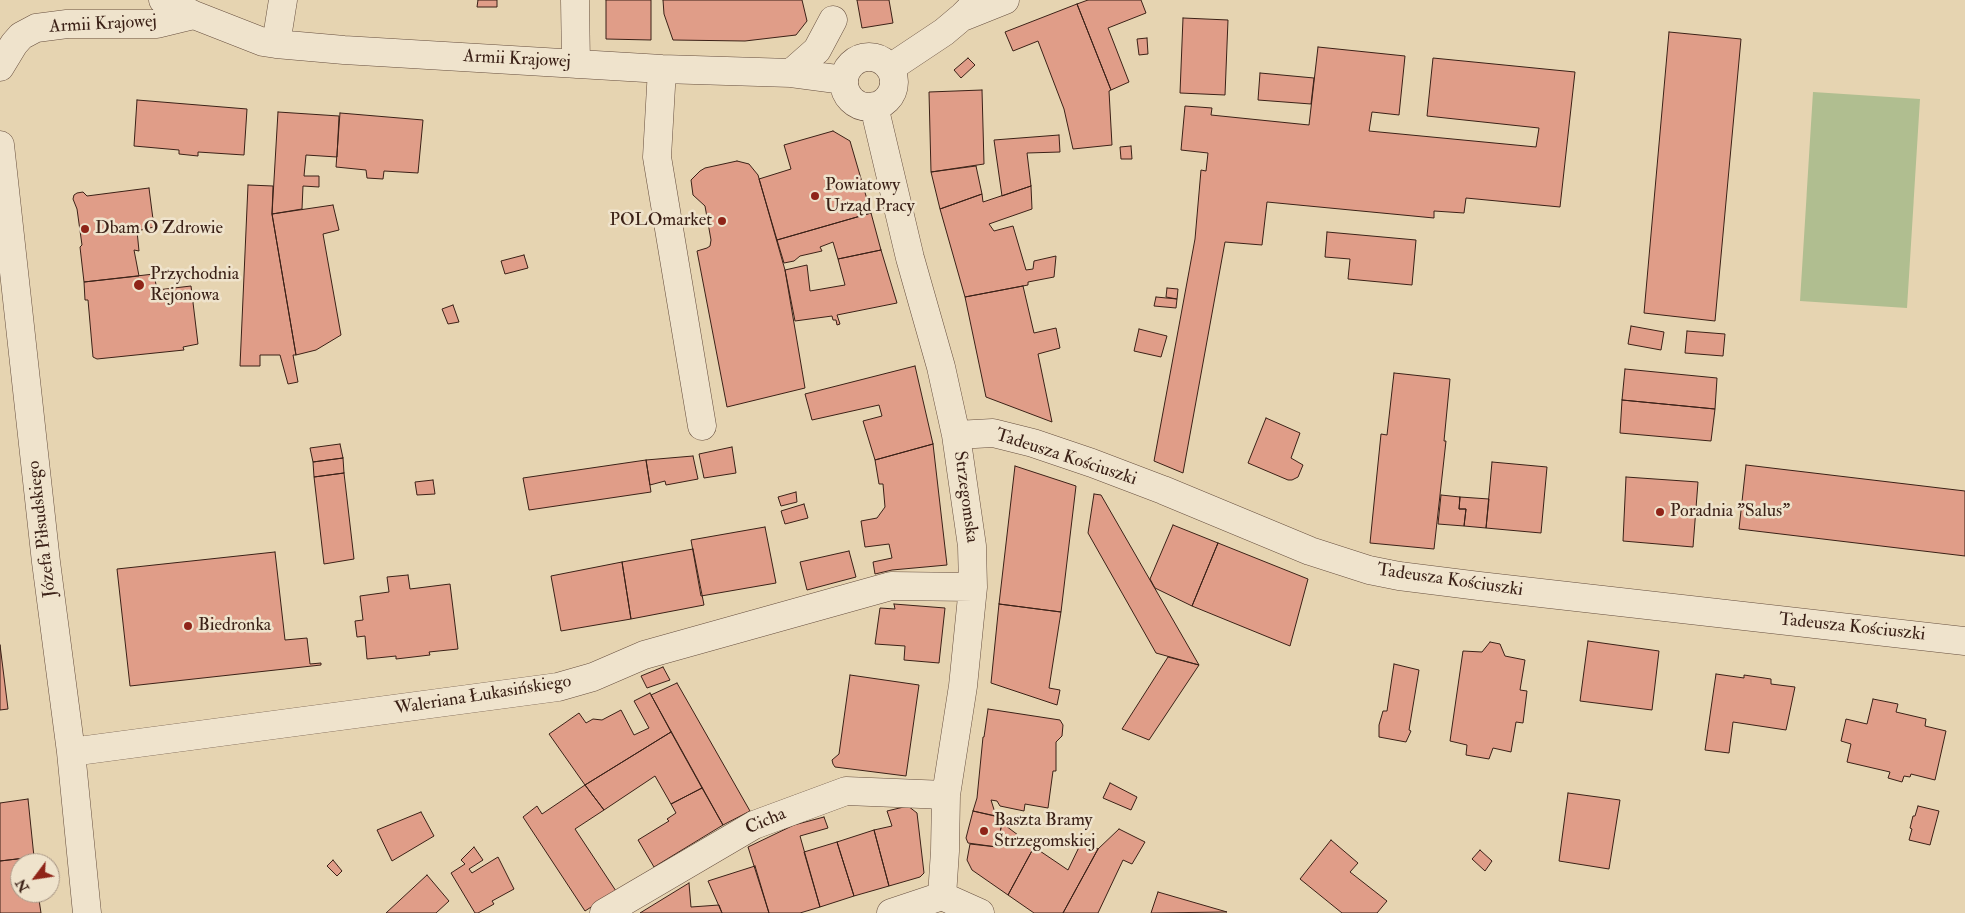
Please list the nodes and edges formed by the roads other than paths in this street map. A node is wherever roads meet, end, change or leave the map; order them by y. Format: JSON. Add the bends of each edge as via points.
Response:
{"nodes":[{"id":1,"x":163,"y":0,"type":"edge"},
{"id":2,"x":283,"y":0,"type":"edge"},
{"id":3,"x":575,"y":0,"type":"edge"},
{"id":4,"x":1005,"y":0,"type":"edge"},
{"id":5,"x":971,"y":8,"type":"edge"},
{"id":6,"x":831,"y":10,"type":"edge"},
{"id":7,"x":194,"y":15,"type":"junction"},
{"id":8,"x":276,"y":44,"type":"junction"},
{"id":9,"x":0,"y":62,"type":"edge"},
{"id":10,"x":576,"y":64,"type":"junction"},
{"id":11,"x":0,"y":67,"type":"edge"},
{"id":12,"x":890,"y":68,"type":"junction"},
{"id":13,"x":662,"y":70,"type":"junction"},
{"id":14,"x":850,"y":70,"type":"junction"},
{"id":15,"x":791,"y":73,"type":"junction"},
{"id":16,"x":874,"y":106,"type":"junction"},
{"id":17,"x":0,"y":145,"type":"edge"},
{"id":18,"x":702,"y":426,"type":"dead end"},
{"id":19,"x":956,"y":435,"type":"junction"},
{"id":20,"x":973,"y":586,"type":"junction"},
{"id":21,"x":1965,"y":641,"type":"edge"},
{"id":22,"x":71,"y":752,"type":"junction"},
{"id":23,"x":946,"y":795,"type":"junction"},
{"id":24,"x":942,"y":896,"type":"junction"},
{"id":25,"x":88,"y":913,"type":"edge"},
{"id":26,"x":604,"y":913,"type":"edge"},
{"id":27,"x":891,"y":913,"type":"edge"},
{"id":28,"x":980,"y":913,"type":"edge"}],
"edges":[{"from":1,"to":7,"type":"street","name":"Armii Krajowej"},
{"from":2,"to":8,"type":"street"},
{"from":3,"to":10,"type":"street"},
{"from":4,"to":5,"type":"street"},
{"from":5,"to":12,"type":"street","via":[[933,40]]},
{"from":6,"to":14,"type":"street"},
{"from":6,"to":15,"type":"street","via":[[817,50]]},
{"from":7,"to":8,"type":"street","name":"Armii Krajowej"},
{"from":7,"to":11,"type":"street","name":"Armii Krajowej","via":[[158,24],[67,24],[36,28],[21,36]]},
{"from":8,"to":10,"type":"street","name":"Armii Krajowej"},
{"from":9,"to":11,"type":"street"},
{"from":10,"to":13,"type":"street","name":"Armii Krajowej"},
{"from":12,"to":14,"type":"street","via":[[875,57],[864,57]]},
{"from":12,"to":16,"type":"street","via":[[894,87],[883,103]]},
{"from":13,"to":15,"type":"street","name":"Armii Krajowej"},
{"from":13,"to":18,"type":"street","via":[[658,157]]},
{"from":14,"to":15,"type":"street","name":"Armii Krajowej"},
{"from":14,"to":16,"type":"street","via":[[850,97],[865,106]]},
{"from":16,"to":19,"type":"street","name":"Strzegomska"},
{"from":17,"to":22,"type":"street","name":"Józefa Piłsudskiego","via":[[46,562]]},
{"from":19,"to":20,"type":"street","name":"Strzegomska","via":[[972,546]]},
{"from":19,"to":21,"type":"street","name":"Tadeusza Kościuszki","via":[[993,433],[1032,443],[1110,470],[1318,554],[1376,571],[1479,586]]},
{"from":20,"to":22,"type":"street","name":"Waleriana Łukasińskiego","via":[[891,586],[644,655],[593,677],[558,687]]},
{"from":20,"to":23,"type":"street","name":"Strzegomska","via":[[963,686]]},
{"from":22,"to":25,"type":"street","name":"Józefa Piłsudskiego"},
{"from":23,"to":24,"type":"street","name":"Strzegomska"},
{"from":23,"to":26,"type":"street","name":"Cicha","via":[[846,791],[754,825]]},
{"from":24,"to":27,"type":"street"},
{"from":24,"to":28,"type":"street"}]}
